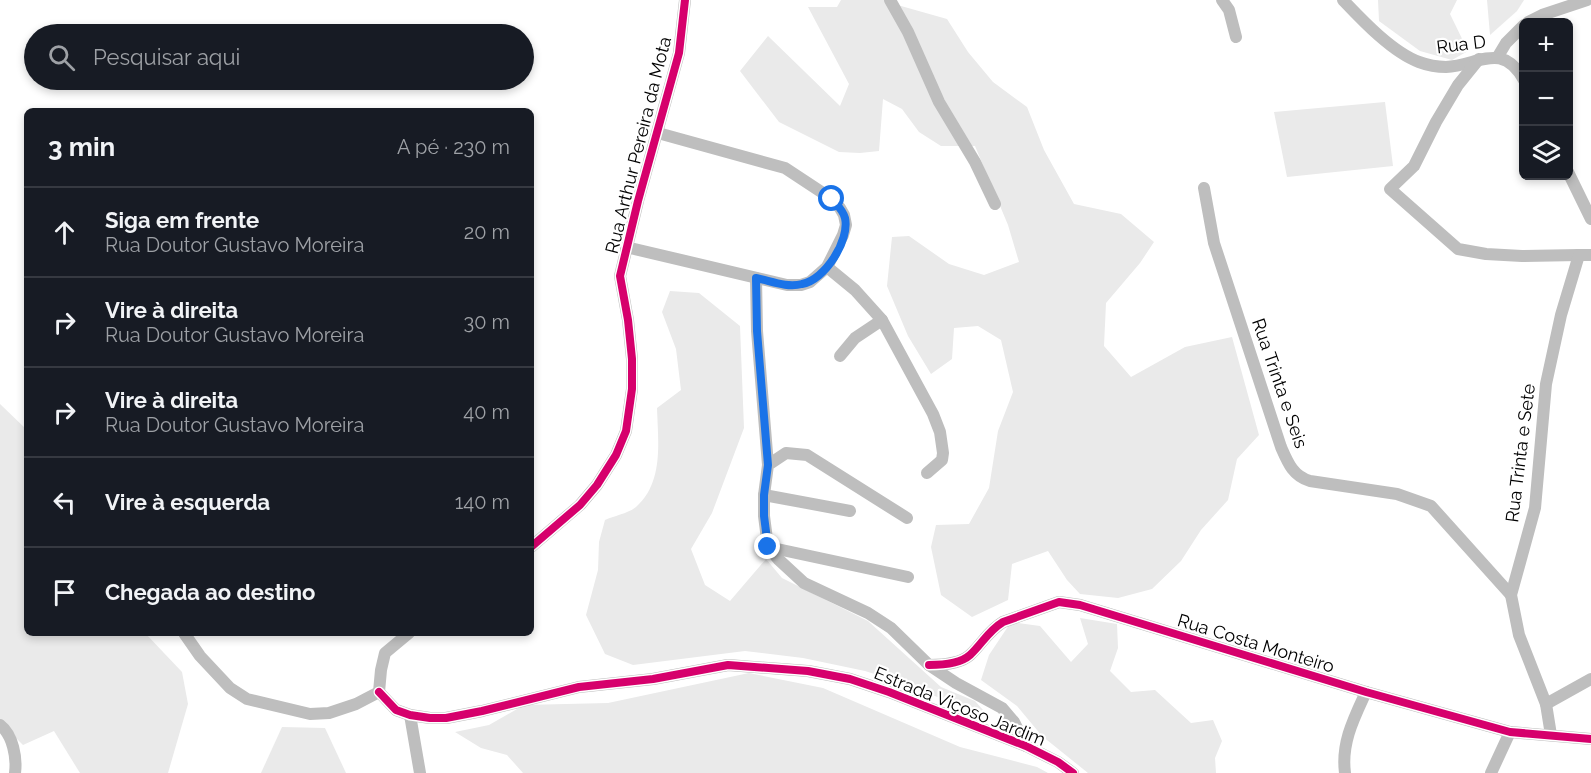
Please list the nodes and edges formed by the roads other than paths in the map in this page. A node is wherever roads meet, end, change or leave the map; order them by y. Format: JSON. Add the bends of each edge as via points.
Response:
{"nodes":[{"id":1,"x":685,"y":0,"type":"edge"},
{"id":2,"x":890,"y":0,"type":"edge"},
{"id":3,"x":1222,"y":0,"type":"edge"},
{"id":4,"x":1343,"y":0,"type":"edge"},
{"id":5,"x":1587,"y":0,"type":"edge"},
{"id":6,"x":1537,"y":18,"type":"edge"},
{"id":7,"x":1519,"y":30,"type":"edge"},
{"id":8,"x":1236,"y":37,"type":"dead end"},
{"id":9,"x":1497,"y":58,"type":"junction"},
{"id":10,"x":1479,"y":60,"type":"junction"},
{"id":11,"x":1519,"y":73,"type":"edge"},
{"id":12,"x":658,"y":133,"type":"junction"},
{"id":13,"x":1573,"y":180,"type":"edge"},
{"id":14,"x":1204,"y":188,"type":"dead end"},
{"id":15,"x":995,"y":204,"type":"dead end"},
{"id":16,"x":1591,"y":219,"type":"edge"},
{"id":17,"x":627,"y":247,"type":"junction"},
{"id":18,"x":1585,"y":255,"type":"edge"},
{"id":19,"x":827,"y":267,"type":"junction"},
{"id":20,"x":756,"y":278,"type":"junction"},
{"id":21,"x":882,"y":320,"type":"junction"},
{"id":22,"x":840,"y":356,"type":"dead end"},
{"id":23,"x":768,"y":465,"type":"junction"},
{"id":24,"x":927,"y":473,"type":"dead end"},
{"id":25,"x":764,"y":495,"type":"junction"},
{"id":26,"x":850,"y":512,"type":"dead end"},
{"id":27,"x":907,"y":518,"type":"dead end"},
{"id":28,"x":534,"y":544,"type":"edge"},
{"id":29,"x":768,"y":547,"type":"junction"},
{"id":30,"x":908,"y":577,"type":"dead end"},
{"id":31,"x":1511,"y":595,"type":"junction"},
{"id":32,"x":186,"y":636,"type":"edge"},
{"id":33,"x":406,"y":636,"type":"edge"},
{"id":34,"x":929,"y":665,"type":"junction"},
{"id":35,"x":1591,"y":679,"type":"edge"},
{"id":36,"x":379,"y":692,"type":"junction"},
{"id":37,"x":1366,"y":692,"type":"junction"},
{"id":38,"x":1546,"y":704,"type":"junction"},
{"id":39,"x":410,"y":715,"type":"junction"},
{"id":40,"x":0,"y":725,"type":"edge"},
{"id":41,"x":1510,"y":732,"type":"junction"},
{"id":42,"x":1551,"y":735,"type":"junction"},
{"id":43,"x":1591,"y":739,"type":"edge"},
{"id":44,"x":1026,"y":746,"type":"junction"},
{"id":45,"x":16,"y":767,"type":"edge"},
{"id":46,"x":420,"y":773,"type":"edge"},
{"id":47,"x":1073,"y":773,"type":"edge"},
{"id":48,"x":1345,"y":773,"type":"edge"},
{"id":49,"x":1491,"y":773,"type":"edge"}],
"edges":[{"from":1,"to":12,"type":"street","name":"Rua Arthur Pereira da Mota","via":[[680,53]]},
{"from":2,"to":15,"type":"street","via":[[939,102]]},
{"from":3,"to":8,"type":"street"},
{"from":4,"to":10,"type":"street","name":"Rua D","via":[[1415,61],[1445,67]]},
{"from":5,"to":6,"type":"street"},
{"from":7,"to":9,"type":"street"},
{"from":9,"to":10,"type":"street","name":"Rua D"},
{"from":9,"to":11,"type":"street","name":"Rua D","via":[[1512,63]]},
{"from":10,"to":18,"type":"street","via":[[1453,95],[1414,166],[1390,189],[1458,249],[1522,256]]},
{"from":12,"to":17,"type":"street","name":"Rua Arthur Pereira da Mota"},
{"from":12,"to":19,"type":"street","via":[[784,168],[832,199],[846,225]]},
{"from":13,"to":16,"type":"street"},
{"from":14,"to":31,"type":"street","name":"Rua Trinta e Seis","via":[[1214,243],[1292,471],[1310,482],[1397,494],[1431,507]]},
{"from":17,"to":20,"type":"street"},
{"from":17,"to":28,"type":"street","name":"Rua Arthur Pereira da Mota","via":[[620,276],[632,359],[626,431],[616,455],[580,506]]},
{"from":18,"to":31,"type":"street","name":"Rua Trinta e Sete","via":[[1561,315],[1546,384],[1535,508]]},
{"from":19,"to":20,"type":"street","via":[[801,285]]},
{"from":19,"to":21,"type":"street"},
{"from":20,"to":23,"type":"street"},
{"from":21,"to":22,"type":"street","via":[[855,338]]},
{"from":21,"to":24,"type":"street","via":[[940,432],[942,460]]},
{"from":23,"to":25,"type":"street"},
{"from":23,"to":27,"type":"street","via":[[786,453],[807,454]]},
{"from":25,"to":26,"type":"street"},
{"from":25,"to":29,"type":"street"},
{"from":29,"to":30,"type":"street"},
{"from":29,"to":34,"type":"street","via":[[804,583],[876,618]]},
{"from":31,"to":38,"type":"street","name":"Rua Trinta e Sete","via":[[1519,635]]},
{"from":32,"to":36,"type":"street","via":[[230,688],[247,699],[310,714],[329,713]]},
{"from":33,"to":36,"type":"street","via":[[386,653]]},
{"from":34,"to":37,"type":"street","name":"Rua Costa Monteiro","via":[[964,660],[1003,622],[1059,602],[1080,605]]},
{"from":34,"to":44,"type":"street","via":[[1002,708]]},
{"from":35,"to":38,"type":"street"},
{"from":36,"to":39,"type":"street","name":"Estrada Viçoso Jardim","via":[[396,710]]},
{"from":37,"to":41,"type":"street","name":"Rua Costa Monteiro"},
{"from":37,"to":48,"type":"street","via":[[1344,749]]},
{"from":38,"to":42,"type":"street","name":"Rua Trinta e Sete"},
{"from":39,"to":44,"type":"street","name":"Estrada Viçoso Jardim","via":[[446,718],[579,687],[728,665],[850,679]]},
{"from":39,"to":46,"type":"street"},
{"from":40,"to":45,"type":"street","via":[[11,744]]},
{"from":41,"to":42,"type":"street","name":"Rua Costa Monteiro"},
{"from":41,"to":49,"type":"street"},
{"from":42,"to":43,"type":"street","name":"Rua Costa Monteiro"},
{"from":44,"to":47,"type":"street","name":"Estrada Viçoso Jardim"}]}
